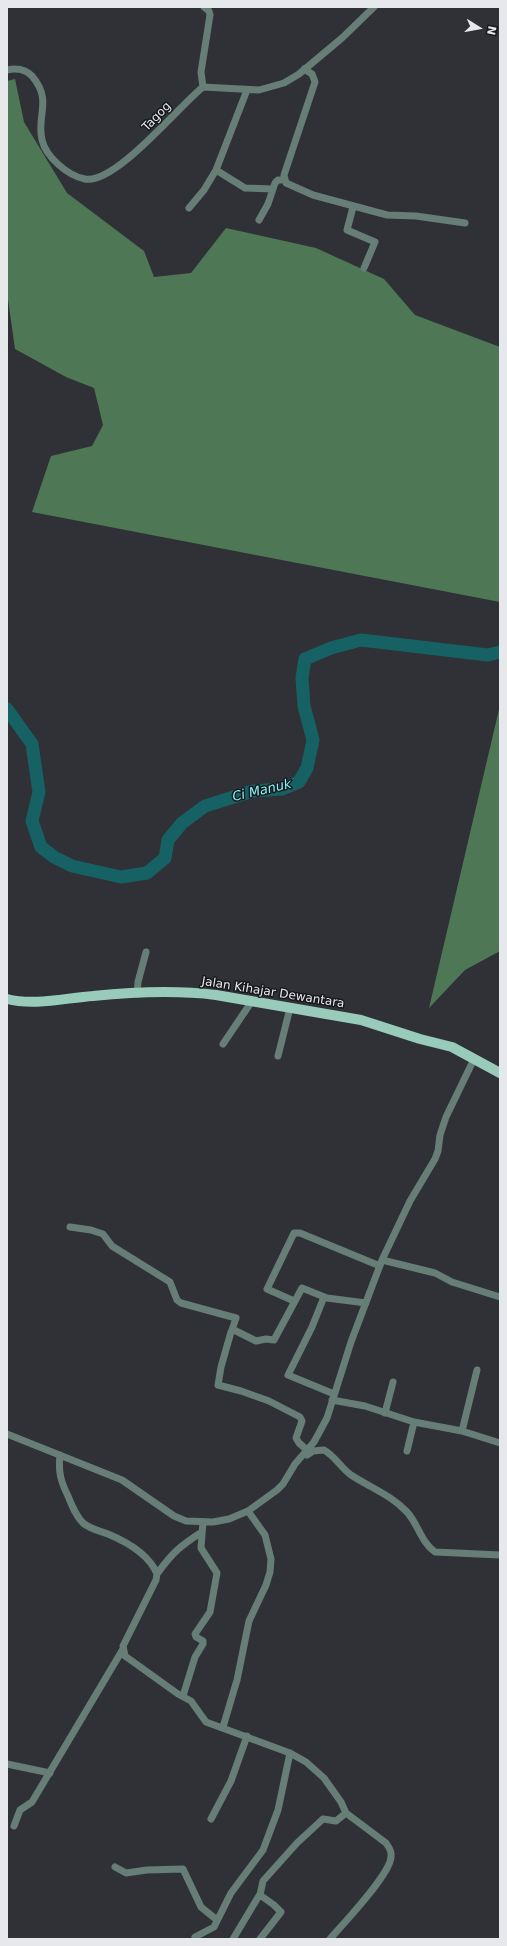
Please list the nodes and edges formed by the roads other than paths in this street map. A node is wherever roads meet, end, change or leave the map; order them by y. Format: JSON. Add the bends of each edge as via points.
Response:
{"nodes":[{"id":1,"x":204,"y":7,"type":"edge"},
{"id":2,"x":374,"y":7,"type":"edge"},
{"id":3,"x":304,"y":69,"type":"junction"},
{"id":4,"x":7,"y":70,"type":"edge"},
{"id":5,"x":203,"y":87,"type":"junction"},
{"id":6,"x":247,"y":90,"type":"junction"},
{"id":7,"x":216,"y":170,"type":"junction"},
{"id":8,"x":284,"y":180,"type":"junction"},
{"id":9,"x":273,"y":189,"type":"junction"},
{"id":10,"x":353,"y":207,"type":"junction"},
{"id":11,"x":189,"y":208,"type":"dead end"},
{"id":12,"x":259,"y":220,"type":"dead end"},
{"id":13,"x":465,"y":223,"type":"dead end"},
{"id":14,"x":364,"y":268,"type":"dead end"},
{"id":15,"x":146,"y":952,"type":"dead end"},
{"id":16,"x":137,"y":994,"type":"junction"},
{"id":17,"x":7,"y":999,"type":"edge"},
{"id":18,"x":252,"y":1002,"type":"junction"},
{"id":19,"x":290,"y":1008,"type":"junction"},
{"id":20,"x":223,"y":1044,"type":"dead end"},
{"id":21,"x":278,"y":1056,"type":"dead end"},
{"id":22,"x":474,"y":1059,"type":"junction"},
{"id":23,"x":500,"y":1073,"type":"edge"},
{"id":24,"x":70,"y":1227,"type":"dead end"},
{"id":25,"x":381,"y":1263,"type":"junction"},
{"id":26,"x":324,"y":1297,"type":"junction"},
{"id":27,"x":500,"y":1297,"type":"edge"},
{"id":28,"x":294,"y":1301,"type":"junction"},
{"id":29,"x":366,"y":1303,"type":"junction"},
{"id":30,"x":232,"y":1330,"type":"junction"},
{"id":31,"x":477,"y":1370,"type":"dead end"},
{"id":32,"x":393,"y":1382,"type":"dead end"},
{"id":33,"x":333,"y":1397,"type":"junction"},
{"id":34,"x":386,"y":1413,"type":"junction"},
{"id":35,"x":414,"y":1422,"type":"junction"},
{"id":36,"x":462,"y":1431,"type":"junction"},
{"id":37,"x":7,"y":1434,"type":"edge"},
{"id":38,"x":500,"y":1443,"type":"edge"},
{"id":39,"x":307,"y":1450,"type":"junction"},
{"id":40,"x":407,"y":1451,"type":"dead end"},
{"id":41,"x":60,"y":1455,"type":"junction"},
{"id":42,"x":295,"y":1464,"type":"junction"},
{"id":43,"x":248,"y":1511,"type":"junction"},
{"id":44,"x":203,"y":1522,"type":"junction"},
{"id":45,"x":202,"y":1532,"type":"junction"},
{"id":46,"x":500,"y":1555,"type":"edge"},
{"id":47,"x":157,"y":1574,"type":"junction"},
{"id":48,"x":123,"y":1649,"type":"junction"},
{"id":49,"x":183,"y":1696,"type":"junction"},
{"id":50,"x":223,"y":1727,"type":"junction"},
{"id":51,"x":247,"y":1736,"type":"junction"},
{"id":52,"x":290,"y":1753,"type":"junction"},
{"id":53,"x":7,"y":1764,"type":"edge"},
{"id":54,"x":50,"y":1773,"type":"junction"},
{"id":55,"x":346,"y":1813,"type":"junction"},
{"id":56,"x":211,"y":1819,"type":"dead end"},
{"id":57,"x":14,"y":1826,"type":"dead end"},
{"id":58,"x":115,"y":1867,"type":"dead end"},
{"id":59,"x":260,"y":1894,"type":"junction"},
{"id":60,"x":217,"y":1920,"type":"junction"},
{"id":61,"x":196,"y":1937,"type":"dead end"},
{"id":62,"x":234,"y":1939,"type":"edge"},
{"id":63,"x":260,"y":1939,"type":"edge"},
{"id":64,"x":330,"y":1939,"type":"edge"}],
"edges":[{"from":1,"to":5,"type":"street","via":[[210,15],[201,72]]},
{"from":2,"to":3,"type":"street"},
{"from":3,"to":6,"type":"street","via":[[276,87]]},
{"from":3,"to":8,"type":"street","via":[[312,74],[315,82]]},
{"from":4,"to":5,"type":"street","name":"Tagog","via":[[26,71],[40,87],[44,100],[41,136],[50,156],[79,178],[90,180],[102,176],[122,163]]},
{"from":5,"to":6,"type":"street"},
{"from":6,"to":7,"type":"street"},
{"from":7,"to":9,"type":"street","via":[[245,188]]},
{"from":7,"to":11,"type":"street"},
{"from":8,"to":9,"type":"street","via":[[276,181]]},
{"from":8,"to":10,"type":"street","via":[[288,185],[313,195]]},
{"from":9,"to":12,"type":"street"},
{"from":10,"to":13,"type":"street","via":[[392,216],[416,216]]},
{"from":10,"to":14,"type":"street","via":[[347,230],[375,242]]},
{"from":15,"to":16,"type":"street"},
{"from":16,"to":17,"type":"main road","name":"Jalan Kihajar Dewantara","via":[[26,1002]]},
{"from":16,"to":18,"type":"main road","name":"Jalan Kihajar Dewantara","via":[[194,993]]},
{"from":18,"to":19,"type":"main road","name":"Jalan Kihajar Dewantara"},
{"from":18,"to":20,"type":"street"},
{"from":19,"to":21,"type":"street"},
{"from":19,"to":22,"type":"main road","name":"Jalan Kihajar Dewantara","via":[[361,1020],[452,1047]]},
{"from":22,"to":23,"type":"main road","name":"Jalan Kihajar Dewantara"},
{"from":22,"to":25,"type":"street","via":[[446,1117],[435,1159],[410,1202]]},
{"from":24,"to":30,"type":"street","via":[[103,1234],[112,1246],[170,1282],[177,1300],[181,1303],[236,1318]]},
{"from":25,"to":27,"type":"street","via":[[435,1274]]},
{"from":25,"to":28,"type":"street","via":[[294,1233],[267,1289]]},
{"from":25,"to":29,"type":"street"},
{"from":26,"to":28,"type":"street","via":[[302,1288]]},
{"from":26,"to":29,"type":"street"},
{"from":26,"to":33,"type":"street","via":[[288,1375]]},
{"from":28,"to":30,"type":"street","via":[[274,1340],[256,1341]]},
{"from":29,"to":33,"type":"street"},
{"from":30,"to":39,"type":"street","via":[[218,1385],[269,1401],[300,1417],[302,1421],[296,1438]]},
{"from":31,"to":36,"type":"street"},
{"from":32,"to":34,"type":"street"},
{"from":33,"to":34,"type":"street"},
{"from":33,"to":39,"type":"street","via":[[324,1424]]},
{"from":34,"to":35,"type":"street"},
{"from":35,"to":36,"type":"street"},
{"from":35,"to":40,"type":"street"},
{"from":36,"to":38,"type":"street"},
{"from":37,"to":41,"type":"street"},
{"from":39,"to":42,"type":"street"},
{"from":41,"to":44,"type":"street","via":[[122,1480],[174,1516],[186,1521]]},
{"from":41,"to":47,"type":"street","via":[[61,1481],[79,1518],[88,1526],[138,1550]]},
{"from":42,"to":43,"type":"street","via":[[283,1484]]},
{"from":42,"to":46,"type":"street","via":[[313,1451],[324,1450],[352,1475],[400,1504],[416,1523],[429,1548],[435,1552]]},
{"from":43,"to":44,"type":"street","via":[[229,1519]]},
{"from":43,"to":50,"type":"street","via":[[265,1535],[271,1559],[270,1572],[249,1621],[237,1680]]},
{"from":44,"to":45,"type":"street"},
{"from":45,"to":47,"type":"street","via":[[181,1545]]},
{"from":45,"to":49,"type":"street","via":[[201,1548],[217,1573],[210,1612],[194,1634],[203,1641],[203,1644],[195,1657]]},
{"from":47,"to":48,"type":"street"},
{"from":48,"to":49,"type":"street","via":[[129,1659]]},
{"from":48,"to":54,"type":"street"},
{"from":49,"to":50,"type":"street","via":[[192,1703],[206,1722]]},
{"from":50,"to":51,"type":"street"},
{"from":51,"to":52,"type":"street"},
{"from":51,"to":56,"type":"street","via":[[232,1781]]},
{"from":52,"to":55,"type":"street","via":[[306,1762],[324,1778]]},
{"from":52,"to":60,"type":"street","via":[[278,1810],[268,1839],[231,1893]]},
{"from":53,"to":54,"type":"street"},
{"from":54,"to":57,"type":"street","via":[[32,1802],[20,1810]]},
{"from":55,"to":59,"type":"street","via":[[336,1821],[325,1818],[297,1843],[263,1881]]},
{"from":55,"to":64,"type":"street","via":[[386,1843],[390,1848],[391,1857],[386,1871]]},
{"from":58,"to":60,"type":"street","via":[[126,1873],[183,1869],[201,1907]]},
{"from":59,"to":62,"type":"street"},
{"from":59,"to":63,"type":"street","via":[[261,1898],[281,1912]]},
{"from":60,"to":61,"type":"street","via":[[213,1929]]}]}
